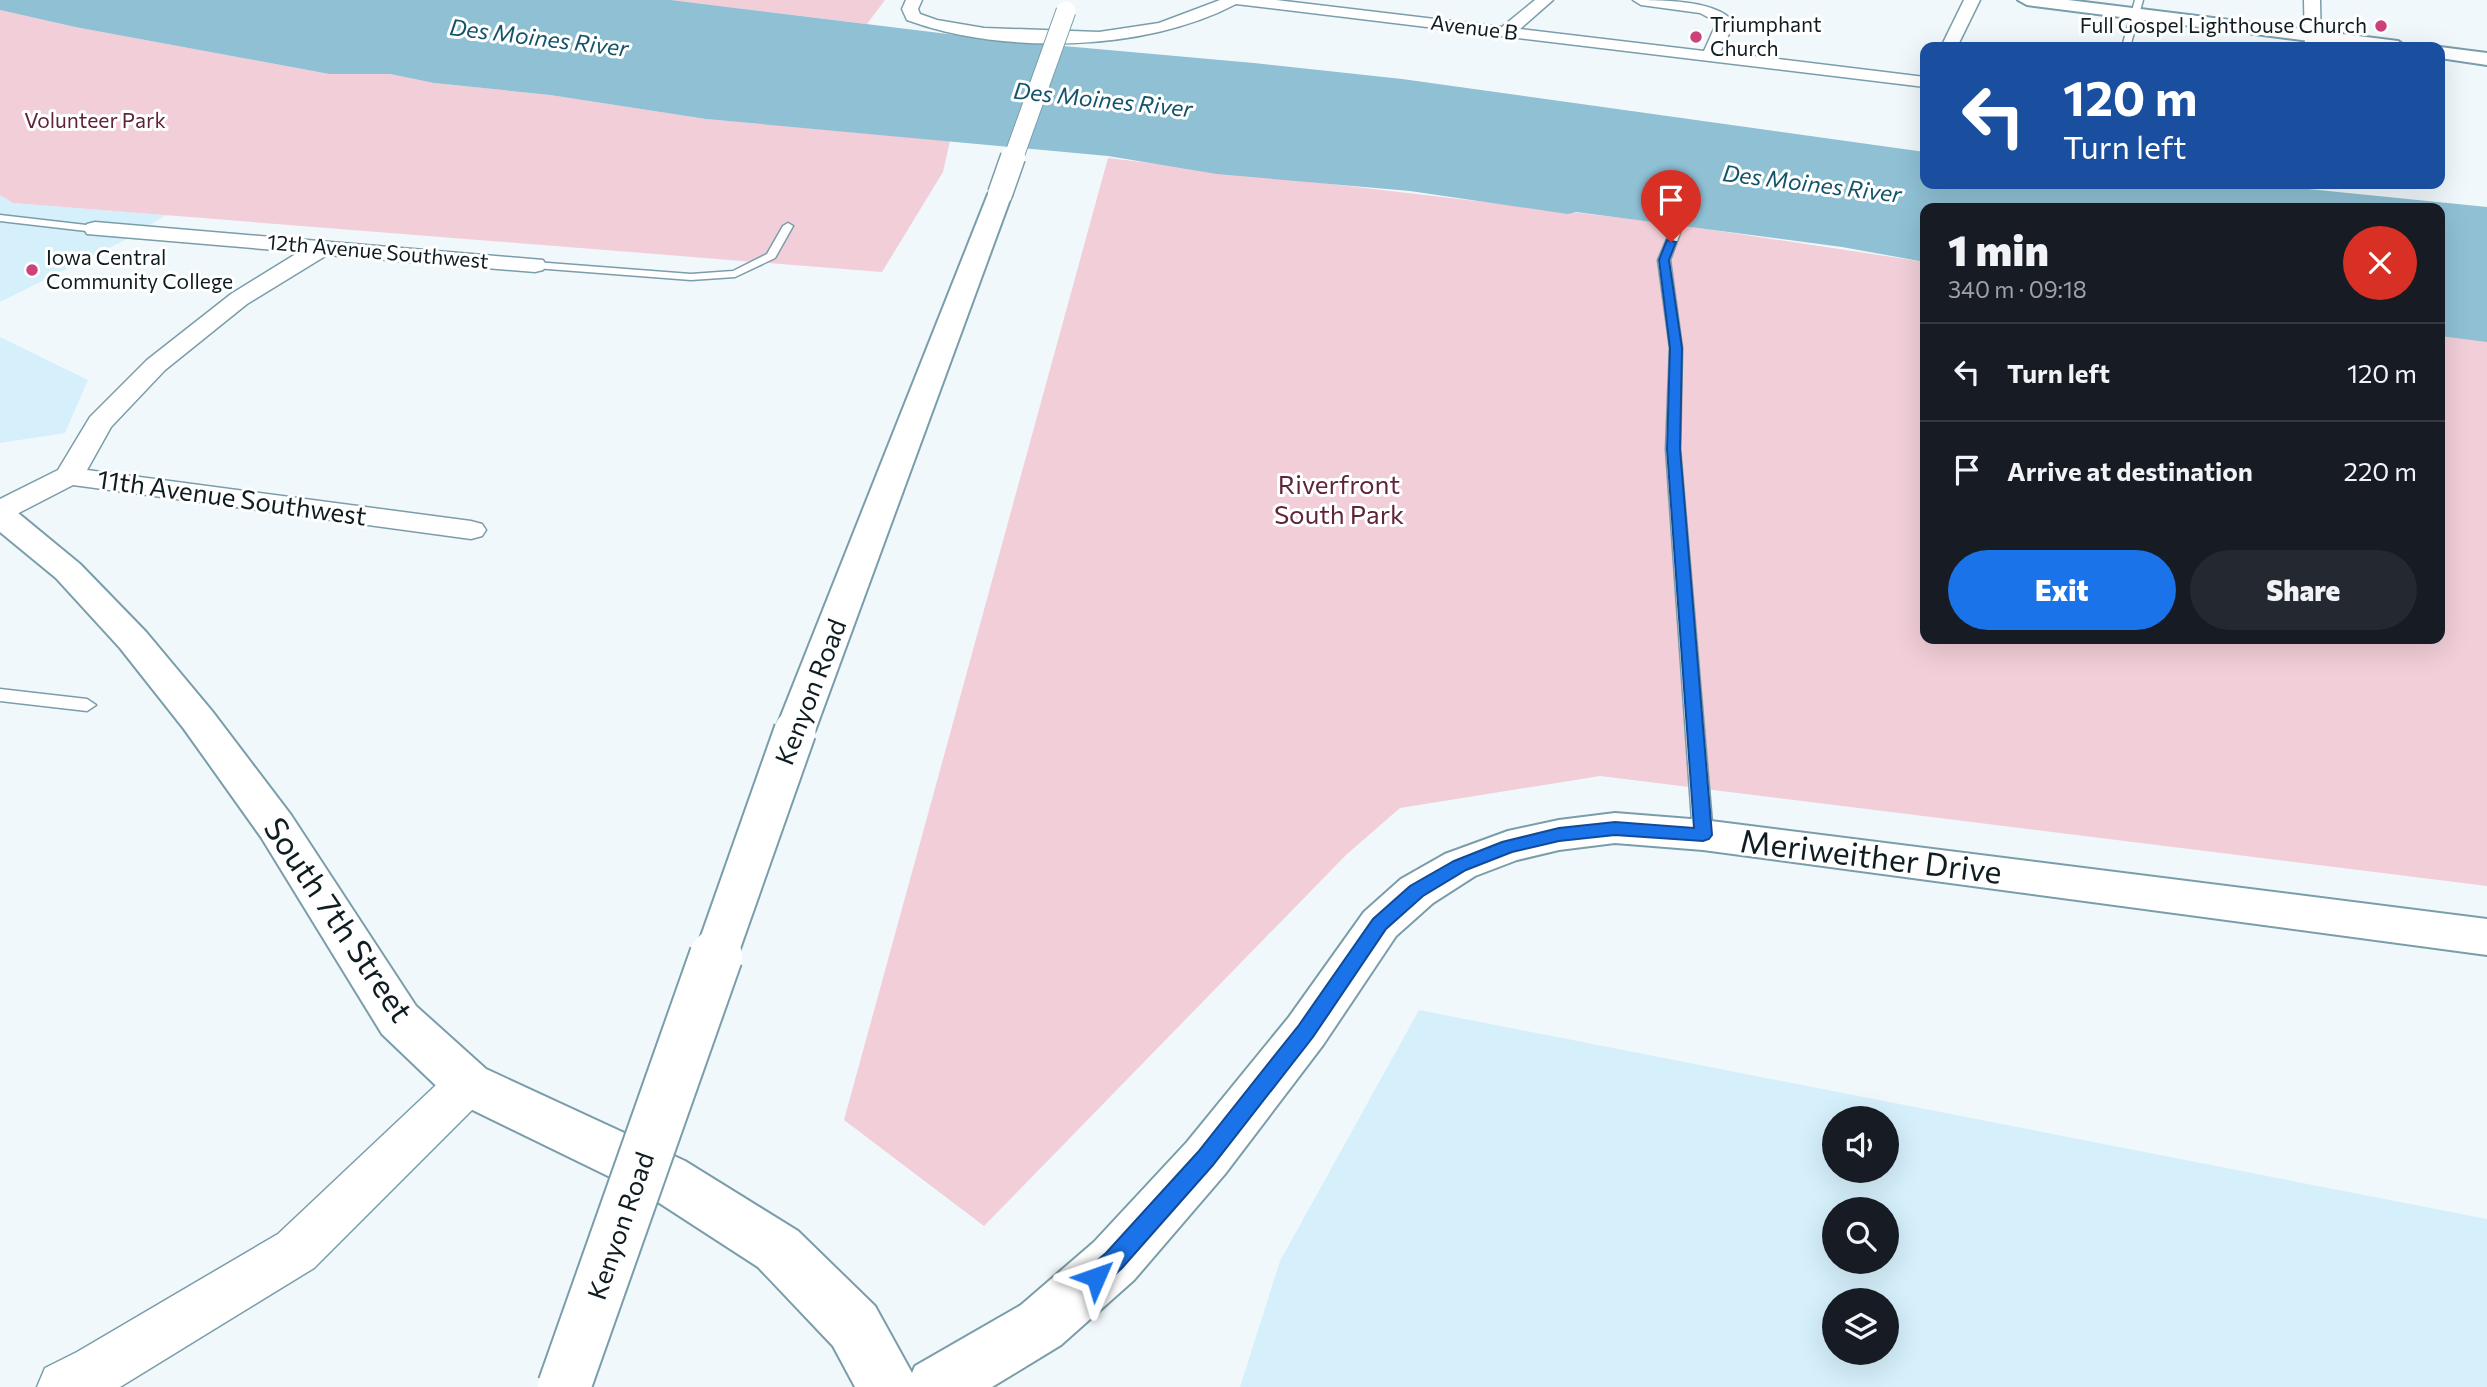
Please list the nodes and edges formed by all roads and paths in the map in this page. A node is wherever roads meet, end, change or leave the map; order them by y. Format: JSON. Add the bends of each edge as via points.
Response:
{"nodes":[{"id":1,"x":914,"y":0,"type":"edge"},
{"id":2,"x":1232,"y":0,"type":"edge"},
{"id":3,"x":1237,"y":0,"type":"edge"},
{"id":4,"x":1545,"y":0,"type":"edge"},
{"id":5,"x":1641,"y":0,"type":"edge"},
{"id":6,"x":1972,"y":0,"type":"edge"},
{"id":7,"x":2027,"y":0,"type":"edge"},
{"id":8,"x":2312,"y":0,"type":"edge"},
{"id":9,"x":1067,"y":5,"type":"edge"},
{"id":10,"x":2137,"y":7,"type":"edge"},
{"id":11,"x":1506,"y":32,"type":"junction"},
{"id":12,"x":1951,"y":42,"type":"edge"},
{"id":13,"x":2127,"y":42,"type":"edge"},
{"id":14,"x":2313,"y":42,"type":"edge"},
{"id":15,"x":2445,"y":54,"type":"edge"},
{"id":16,"x":1710,"y":55,"type":"junction"},
{"id":17,"x":2487,"y":59,"type":"edge"},
{"id":18,"x":1920,"y":81,"type":"edge"},
{"id":19,"x":0,"y":219,"type":"edge"},
{"id":20,"x":1678,"y":225,"type":"dead end"},
{"id":21,"x":788,"y":226,"type":"dead end"},
{"id":22,"x":95,"y":229,"type":"joint"},
{"id":23,"x":324,"y":247,"type":"junction"},
{"id":24,"x":535,"y":265,"type":"joint"},
{"id":25,"x":69,"y":475,"type":"junction"},
{"id":26,"x":0,"y":513,"type":"edge"},
{"id":27,"x":471,"y":530,"type":"dead end"},
{"id":28,"x":0,"y":695,"type":"edge"},
{"id":29,"x":86,"y":705,"type":"dead end"},
{"id":30,"x":1703,"y":835,"type":"junction"},
{"id":31,"x":2487,"y":937,"type":"edge"},
{"id":32,"x":468,"y":1084,"type":"junction"},
{"id":33,"x":64,"y":1387,"type":"edge"},
{"id":34,"x":564,"y":1387,"type":"edge"},
{"id":35,"x":888,"y":1387,"type":"edge"},
{"id":36,"x":936,"y":1387,"type":"edge"}],
"edges":[{"from":1,"to":2,"type":"street","via":[[913,17],[941,27],[1098,36],[1157,26]]},
{"from":3,"to":11,"type":"street","name":"Avenue B"},
{"from":4,"to":11,"type":"street"},
{"from":5,"to":16,"type":"street","via":[[1704,9],[1724,19],[1726,24]]},
{"from":6,"to":12,"type":"street"},
{"from":7,"to":10,"type":"street"},
{"from":8,"to":14,"type":"street"},
{"from":9,"to":34,"type":"street","name":"Kenyon Road","bridge":true,"via":[[1000,194],[795,731]]},
{"from":10,"to":13,"type":"lane"},
{"from":10,"to":14,"type":"street"},
{"from":11,"to":16,"type":"street","name":"Avenue B"},
{"from":15,"to":17,"type":"street"},
{"from":16,"to":18,"type":"street","name":"Avenue B"},
{"from":19,"to":22,"type":"lane"},
{"from":20,"to":30,"type":"lane","via":[[1664,260],[1676,348],[1673,449]]},
{"from":21,"to":24,"type":"lane","via":[[771,256],[735,274],[691,277]]},
{"from":22,"to":23,"type":"street","name":"12th Avenue Southwest"},
{"from":23,"to":24,"type":"street","name":"12th Avenue Southwest"},
{"from":23,"to":25,"type":"street","via":[[239,299],[156,365],[100,423]]},
{"from":25,"to":26,"type":"street","name":"11th Avenue Southwest"},
{"from":25,"to":27,"type":"street","name":"11th Avenue Southwest"},
{"from":26,"to":32,"type":"street","name":"South 7th Street","via":[[68,570],[133,640],[276,826],[399,1020]]},
{"from":28,"to":29,"type":"lane"},
{"from":30,"to":31,"type":"street","name":"Meriweither Drive"},
{"from":30,"to":36,"type":"street","name":"Meriweither Drive","via":[[1615,828],[1559,835],[1508,847],[1460,866],[1417,891],[1380,924],[1306,1031],[1206,1158],[1114,1261],[1041,1325]]},
{"from":32,"to":33,"type":"street","via":[[296,1251]]},
{"from":32,"to":35,"type":"street","name":"South 7th Street","via":[[666,1178],[778,1249],[854,1326]]}]}
